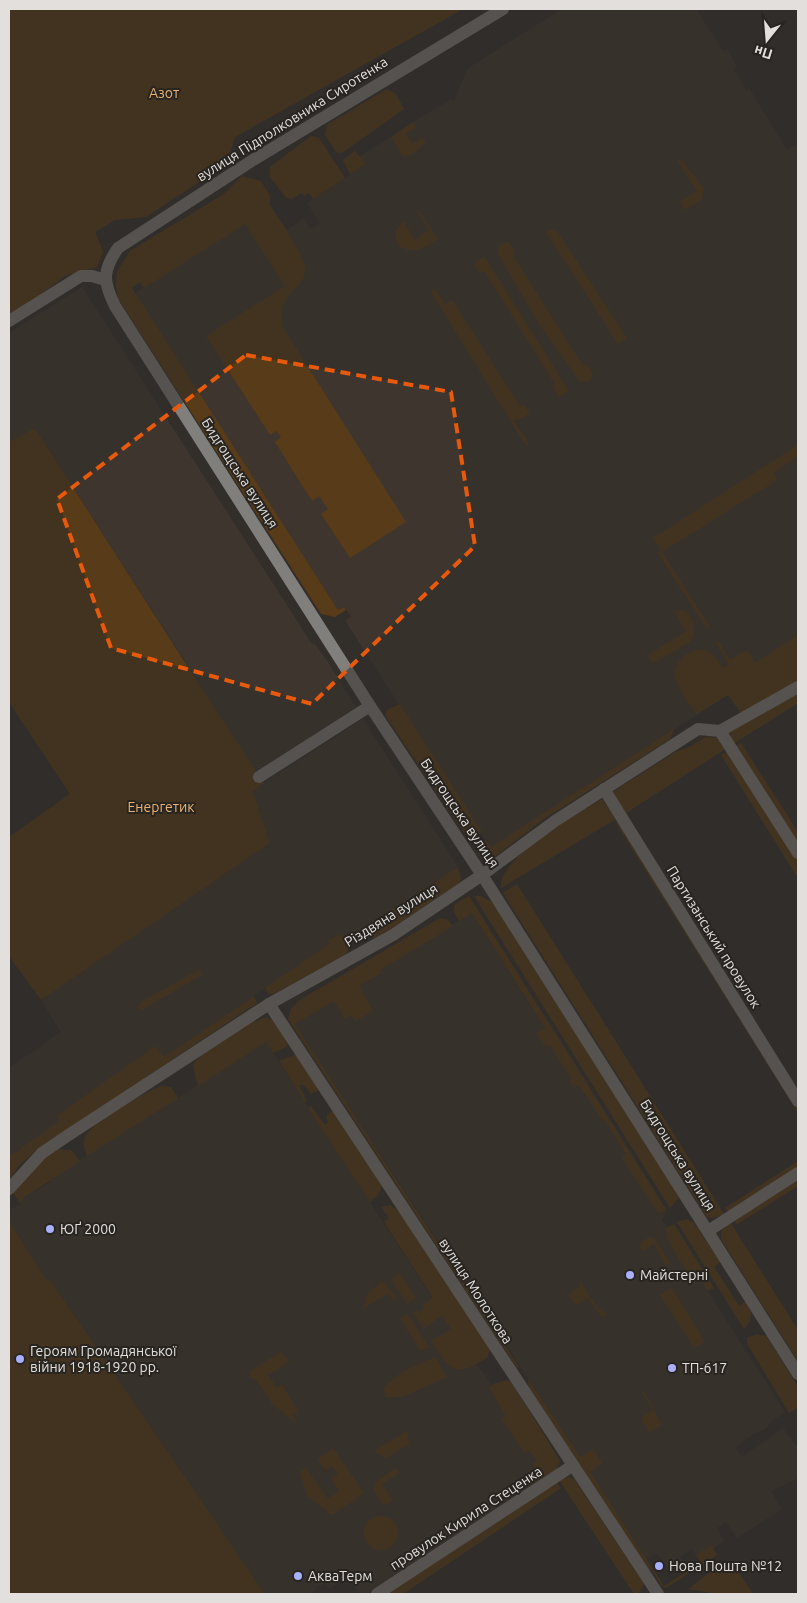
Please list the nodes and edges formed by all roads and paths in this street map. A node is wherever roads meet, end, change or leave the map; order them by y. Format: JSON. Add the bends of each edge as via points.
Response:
{"nodes":[{"id":1,"x":503,"y":9,"type":"edge"},
{"id":2,"x":105,"y":280,"type":"junction"},
{"id":3,"x":9,"y":321,"type":"edge"},
{"id":4,"x":798,"y":687,"type":"edge"},
{"id":5,"x":370,"y":706,"type":"junction"},
{"id":6,"x":720,"y":731,"type":"junction"},
{"id":7,"x":259,"y":777,"type":"dead end"},
{"id":8,"x":604,"y":789,"type":"junction"},
{"id":9,"x":798,"y":853,"type":"edge"},
{"id":10,"x":482,"y":874,"type":"junction"},
{"id":11,"x":269,"y":1004,"type":"junction"},
{"id":12,"x":798,"y":1101,"type":"edge"},
{"id":13,"x":798,"y":1173,"type":"edge"},
{"id":14,"x":9,"y":1189,"type":"edge"},
{"id":15,"x":708,"y":1232,"type":"junction"},
{"id":16,"x":798,"y":1374,"type":"edge"},
{"id":17,"x":572,"y":1466,"type":"junction"},
{"id":18,"x":653,"y":1593,"type":"edge"},
{"id":19,"x":377,"y":1594,"type":"edge"}],
"edges":[{"from":1,"to":2,"type":"street","name":"вулиця Підполковника Сиротенка","via":[[253,160],[122,245],[114,252]]},
{"from":2,"to":3,"type":"street","via":[[81,276]]},
{"from":2,"to":5,"type":"street","name":"Бидгощська вулиця","via":[[115,306]]},
{"from":4,"to":6,"type":"street"},
{"from":5,"to":7,"type":"street"},
{"from":5,"to":10,"type":"street","name":"Бидгощська вулиця"},
{"from":6,"to":8,"type":"street","name":"Різдвяна вулиця","via":[[698,729]]},
{"from":6,"to":9,"type":"street"},
{"from":8,"to":10,"type":"street","name":"Різдвяна вулиця"},
{"from":8,"to":12,"type":"street","name":"Партизанський провулок"},
{"from":10,"to":11,"type":"street","name":"Різдвяна вулиця","via":[[393,935]]},
{"from":10,"to":15,"type":"street","name":"Бидгощська вулиця"},
{"from":11,"to":14,"type":"street","name":"Різдвяна вулиця","via":[[42,1153]]},
{"from":11,"to":17,"type":"street","name":"вулиця Молоткова"},
{"from":13,"to":15,"type":"street"},
{"from":15,"to":16,"type":"street","name":"Бидгощська вулиця"},
{"from":17,"to":18,"type":"street","name":"вулиця Молоткова"},
{"from":17,"to":19,"type":"street","name":"провулок Кирила Стеценка"}]}
